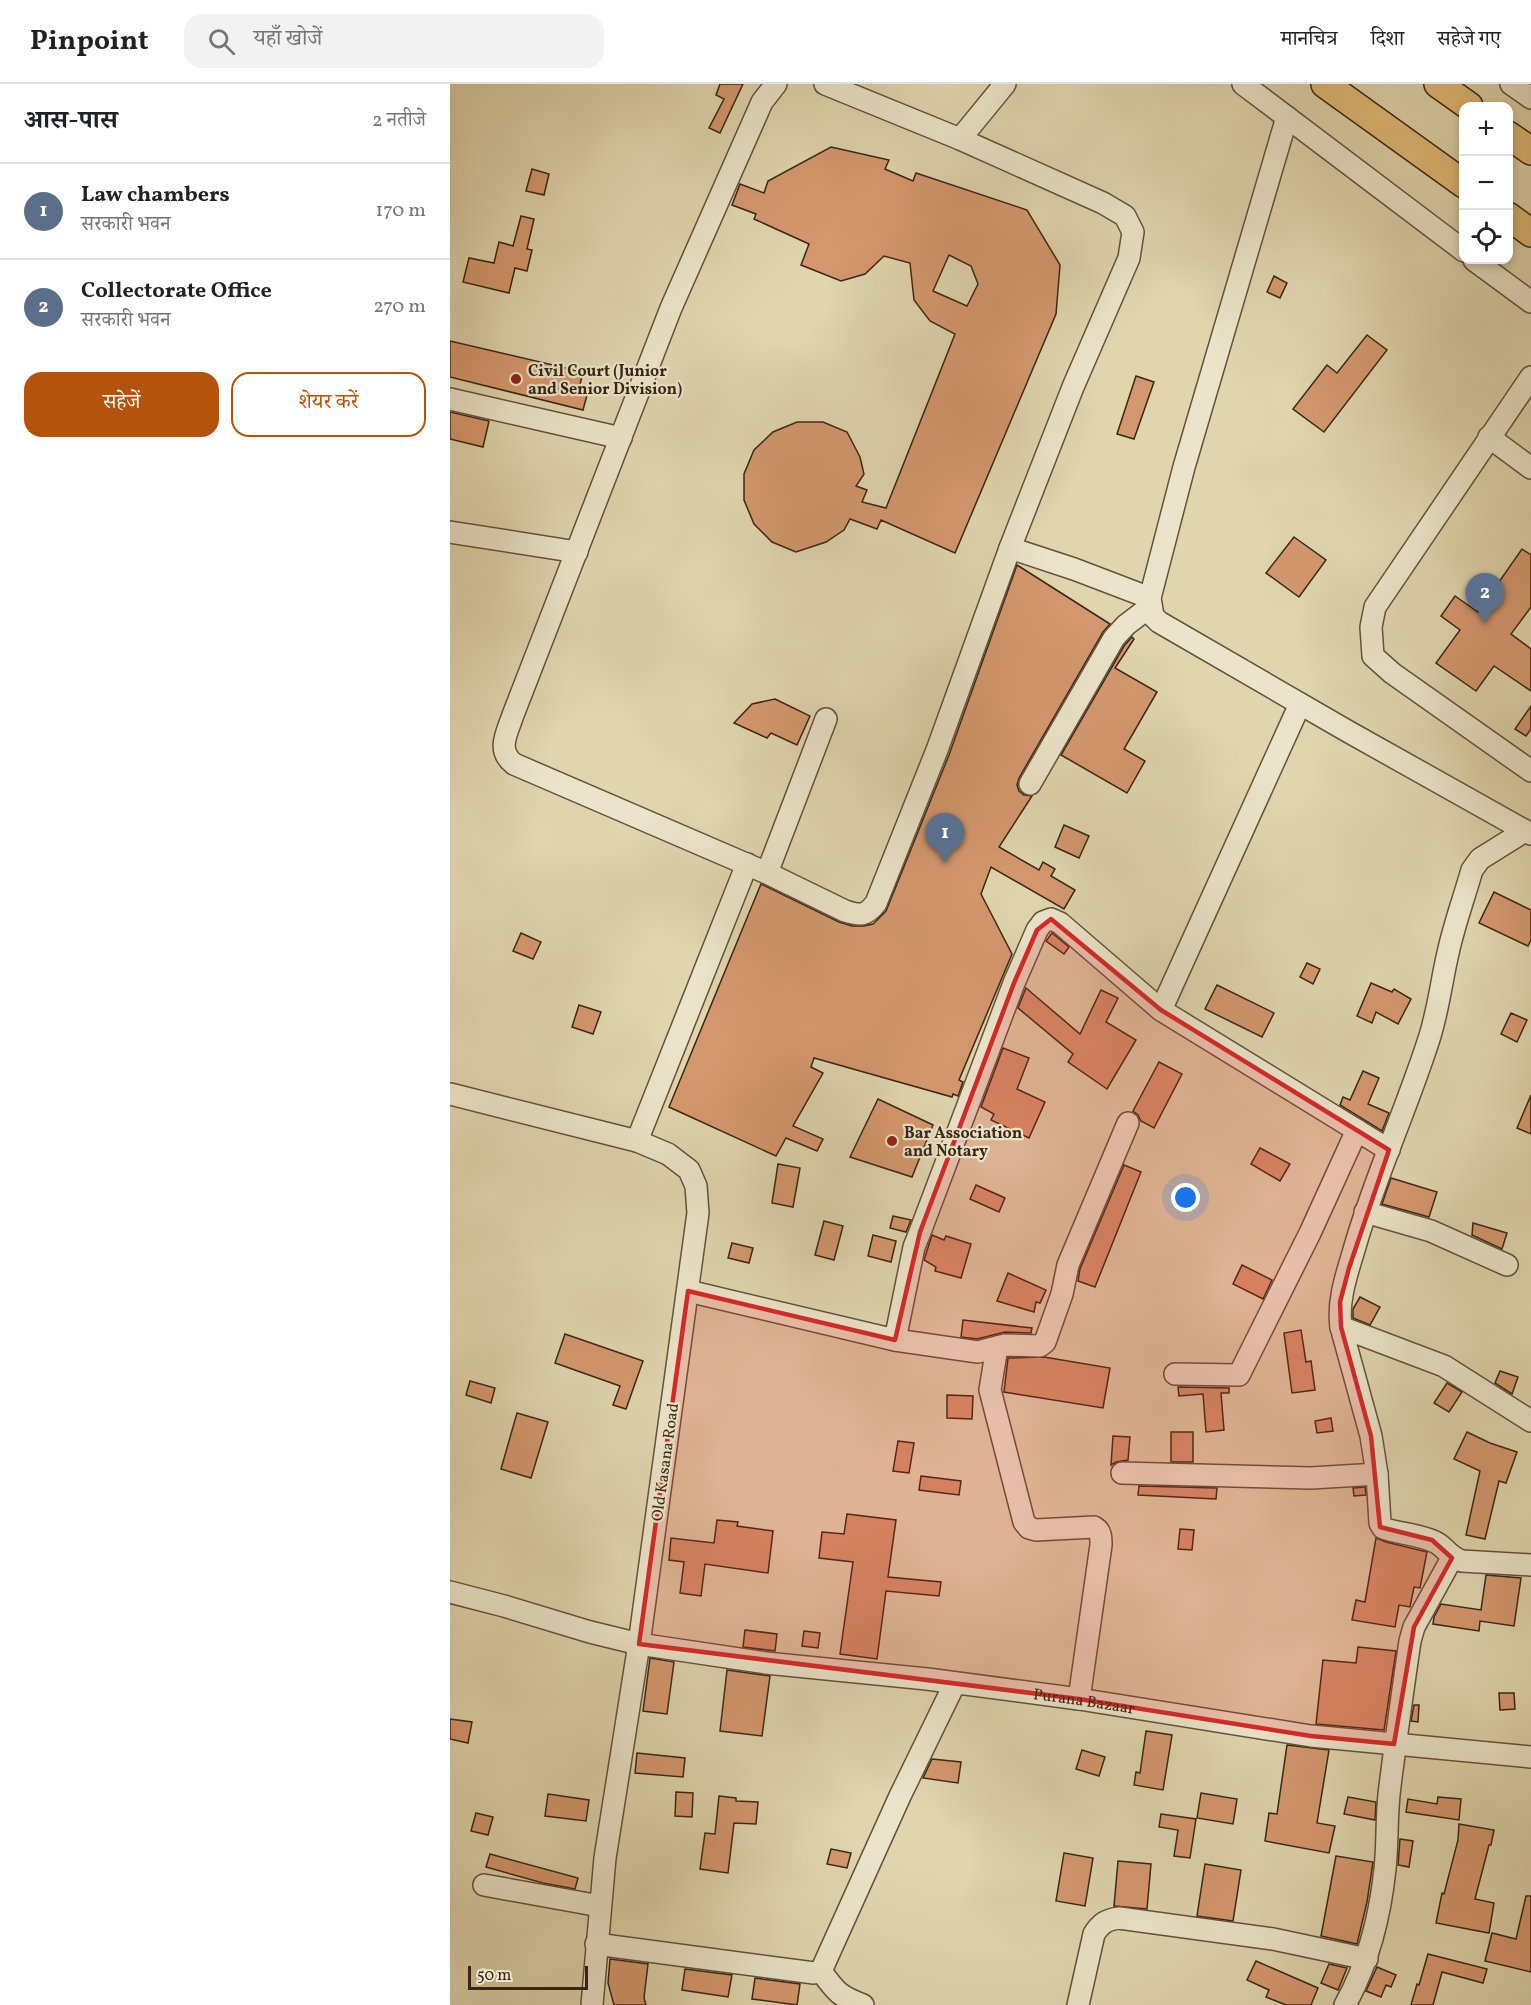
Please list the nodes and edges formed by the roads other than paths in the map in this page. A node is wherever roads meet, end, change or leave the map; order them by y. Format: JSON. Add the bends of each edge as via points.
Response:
{"nodes":[{"id":1,"x":776,"y":84,"type":"edge"},
{"id":2,"x":825,"y":84,"type":"edge"},
{"id":3,"x":1005,"y":84,"type":"edge"},
{"id":4,"x":1242,"y":84,"type":"edge"},
{"id":5,"x":1325,"y":84,"type":"edge"},
{"id":6,"x":1438,"y":84,"type":"edge"},
{"id":7,"x":1511,"y":84,"type":"edge"},
{"id":8,"x":1531,"y":98,"type":"edge"},
{"id":9,"x":1463,"y":102,"type":"edge"},
{"id":10,"x":1287,"y":117,"type":"junction"},
{"id":11,"x":1513,"y":138,"type":"edge"},
{"id":12,"x":960,"y":139,"type":"junction"},
{"id":13,"x":1531,"y":151,"type":"edge"},
{"id":14,"x":1459,"y":180,"type":"edge"},
{"id":15,"x":1513,"y":219,"type":"edge"},
{"id":16,"x":1531,"y":233,"type":"edge"},
{"id":17,"x":1459,"y":247,"type":"edge"},
{"id":18,"x":1479,"y":264,"type":"edge"},
{"id":19,"x":1531,"y":303,"type":"edge"},
{"id":20,"x":1531,"y":377,"type":"edge"},
{"id":21,"x":450,"y":399,"type":"edge"},
{"id":22,"x":1489,"y":437,"type":"junction"},
{"id":23,"x":621,"y":438,"type":"junction"},
{"id":24,"x":1531,"y":468,"type":"edge"},
{"id":25,"x":450,"y":532,"type":"edge"},
{"id":26,"x":1010,"y":548,"type":"junction"},
{"id":27,"x":577,"y":552,"type":"junction"},
{"id":28,"x":1150,"y":602,"type":"junction"},
{"id":29,"x":1300,"y":704,"type":"junction"},
{"id":30,"x":826,"y":719,"type":"dead end"},
{"id":31,"x":1531,"y":771,"type":"edge"},
{"id":32,"x":1030,"y":784,"type":"dead end"},
{"id":33,"x":1528,"y":833,"type":"edge"},
{"id":34,"x":747,"y":864,"type":"junction"},
{"id":35,"x":767,"y":873,"type":"junction"},
{"id":36,"x":1161,"y":1010,"type":"junction"},
{"id":37,"x":450,"y":1094,"type":"edge"},
{"id":38,"x":1128,"y":1123,"type":"dead end"},
{"id":39,"x":1357,"y":1130,"type":"junction"},
{"id":40,"x":637,"y":1141,"type":"junction"},
{"id":41,"x":1389,"y":1150,"type":"junction"},
{"id":42,"x":1365,"y":1212,"type":"junction"},
{"id":43,"x":1507,"y":1265,"type":"dead end"},
{"id":44,"x":688,"y":1291,"type":"junction"},
{"id":45,"x":1341,"y":1327,"type":"junction"},
{"id":46,"x":895,"y":1340,"type":"junction"},
{"id":47,"x":997,"y":1347,"type":"junction"},
{"id":48,"x":1175,"y":1374,"type":"dead end"},
{"id":49,"x":1531,"y":1421,"type":"edge"},
{"id":50,"x":1122,"y":1473,"type":"dead end"},
{"id":51,"x":1377,"y":1474,"type":"junction"},
{"id":52,"x":1452,"y":1558,"type":"junction"},
{"id":53,"x":1531,"y":1565,"type":"edge"},
{"id":54,"x":450,"y":1592,"type":"edge"},
{"id":55,"x":639,"y":1644,"type":"junction"},
{"id":56,"x":955,"y":1683,"type":"junction"},
{"id":57,"x":1079,"y":1699,"type":"junction"},
{"id":58,"x":1395,"y":1744,"type":"junction"},
{"id":59,"x":1531,"y":1757,"type":"edge"},
{"id":60,"x":484,"y":1885,"type":"dead end"},
{"id":61,"x":600,"y":1906,"type":"junction"},
{"id":62,"x":596,"y":1944,"type":"junction"},
{"id":63,"x":1367,"y":1959,"type":"junction"},
{"id":64,"x":821,"y":1971,"type":"junction"},
{"id":65,"x":592,"y":2005,"type":"edge"},
{"id":66,"x":863,"y":2005,"type":"edge"},
{"id":67,"x":1078,"y":2005,"type":"edge"},
{"id":68,"x":1345,"y":2005,"type":"edge"}],
"edges":[{"from":1,"to":23,"type":"street","via":[[762,102],[671,308]]},
{"from":2,"to":12,"type":"street"},
{"from":3,"to":12,"type":"street"},
{"from":4,"to":10,"type":"street"},
{"from":5,"to":14,"type":"main road"},
{"from":6,"to":9,"type":"main road"},
{"from":7,"to":8,"type":"street"},
{"from":10,"to":17,"type":"street"},
{"from":10,"to":28,"type":"street","via":[[1187,455]]},
{"from":11,"to":13,"type":"main road"},
{"from":12,"to":26,"type":"street","via":[[1103,203],[1125,216],[1133,232],[1129,258]]},
{"from":15,"to":16,"type":"main road"},
{"from":18,"to":19,"type":"street"},
{"from":20,"to":22,"type":"street"},
{"from":21,"to":23,"type":"street"},
{"from":22,"to":24,"type":"street"},
{"from":22,"to":31,"type":"street","via":[[1375,607],[1371,627],[1373,656]]},
{"from":23,"to":27,"type":"street"},
{"from":25,"to":27,"type":"street"},
{"from":26,"to":28,"type":"street","via":[[1074,569]]},
{"from":26,"to":35,"type":"street","via":[[937,750],[876,903],[864,915],[845,911]]},
{"from":27,"to":34,"type":"street","via":[[513,715],[505,755],[514,764]]},
{"from":28,"to":29,"type":"street","via":[[1153,616],[1159,622]]},
{"from":28,"to":32,"type":"street","via":[[1114,638]]},
{"from":29,"to":33,"type":"street"},
{"from":29,"to":36,"type":"street"},
{"from":30,"to":35,"type":"street"},
{"from":33,"to":41,"type":"street","via":[[1480,859],[1472,870],[1448,952],[1429,1041]]},
{"from":34,"to":35,"type":"street"},
{"from":34,"to":40,"type":"street"},
{"from":36,"to":39,"type":"street"},
{"from":36,"to":46,"type":"street","via":[[1060,922],[1043,922],[1014,983],[917,1239]]},
{"from":37,"to":40,"type":"street","name":"Old Kasana Road"},
{"from":38,"to":47,"type":"street","via":[[1068,1265],[1046,1342],[1040,1346]]},
{"from":39,"to":41,"type":"street"},
{"from":39,"to":48,"type":"street","via":[[1239,1375]]},
{"from":40,"to":44,"type":"street","name":"Old Kasana Road","via":[[668,1154],[693,1177],[698,1212]]},
{"from":41,"to":42,"type":"street"},
{"from":42,"to":43,"type":"street","via":[[1431,1231]]},
{"from":42,"to":45,"type":"street","via":[[1340,1302]]},
{"from":44,"to":46,"type":"street"},
{"from":44,"to":55,"type":"street","name":"Old Kasana Road"},
{"from":45,"to":49,"type":"street","via":[[1444,1366]]},
{"from":45,"to":51,"type":"street","via":[[1371,1436]]},
{"from":46,"to":47,"type":"street","via":[[978,1352]]},
{"from":47,"to":57,"type":"street","via":[[990,1390],[1024,1522],[1036,1530],[1094,1527],[1101,1535]]},
{"from":50,"to":51,"type":"street","via":[[1311,1478]]},
{"from":51,"to":52,"type":"street","via":[[1383,1528],[1432,1540]]},
{"from":52,"to":53,"type":"street","via":[[1462,1562]]},
{"from":52,"to":58,"type":"street","via":[[1414,1627]]},
{"from":54,"to":55,"type":"street","name":"Purana Bazaar"},
{"from":55,"to":56,"type":"street","name":"Purana Bazaar","via":[[766,1664]]},
{"from":55,"to":61,"type":"street","name":"Old Kasana Road","via":[[604,1858]]},
{"from":56,"to":57,"type":"street","name":"Purana Bazaar"},
{"from":56,"to":64,"type":"street"},
{"from":57,"to":58,"type":"street","name":"Purana Bazaar","via":[[1311,1736]]},
{"from":58,"to":59,"type":"street","name":"Purana Bazaar"},
{"from":58,"to":63,"type":"street","via":[[1385,1868],[1376,1929]]},
{"from":60,"to":61,"type":"street"},
{"from":61,"to":62,"type":"street","name":"Old Kasana Road"},
{"from":62,"to":64,"type":"street"},
{"from":62,"to":65,"type":"street","name":"Old Kasana Road"},
{"from":63,"to":67,"type":"street","via":[[1273,1939],[1119,1918],[1107,1920],[1094,1934]]},
{"from":63,"to":68,"type":"street"},
{"from":64,"to":66,"type":"street","via":[[836,1992]]}]}
